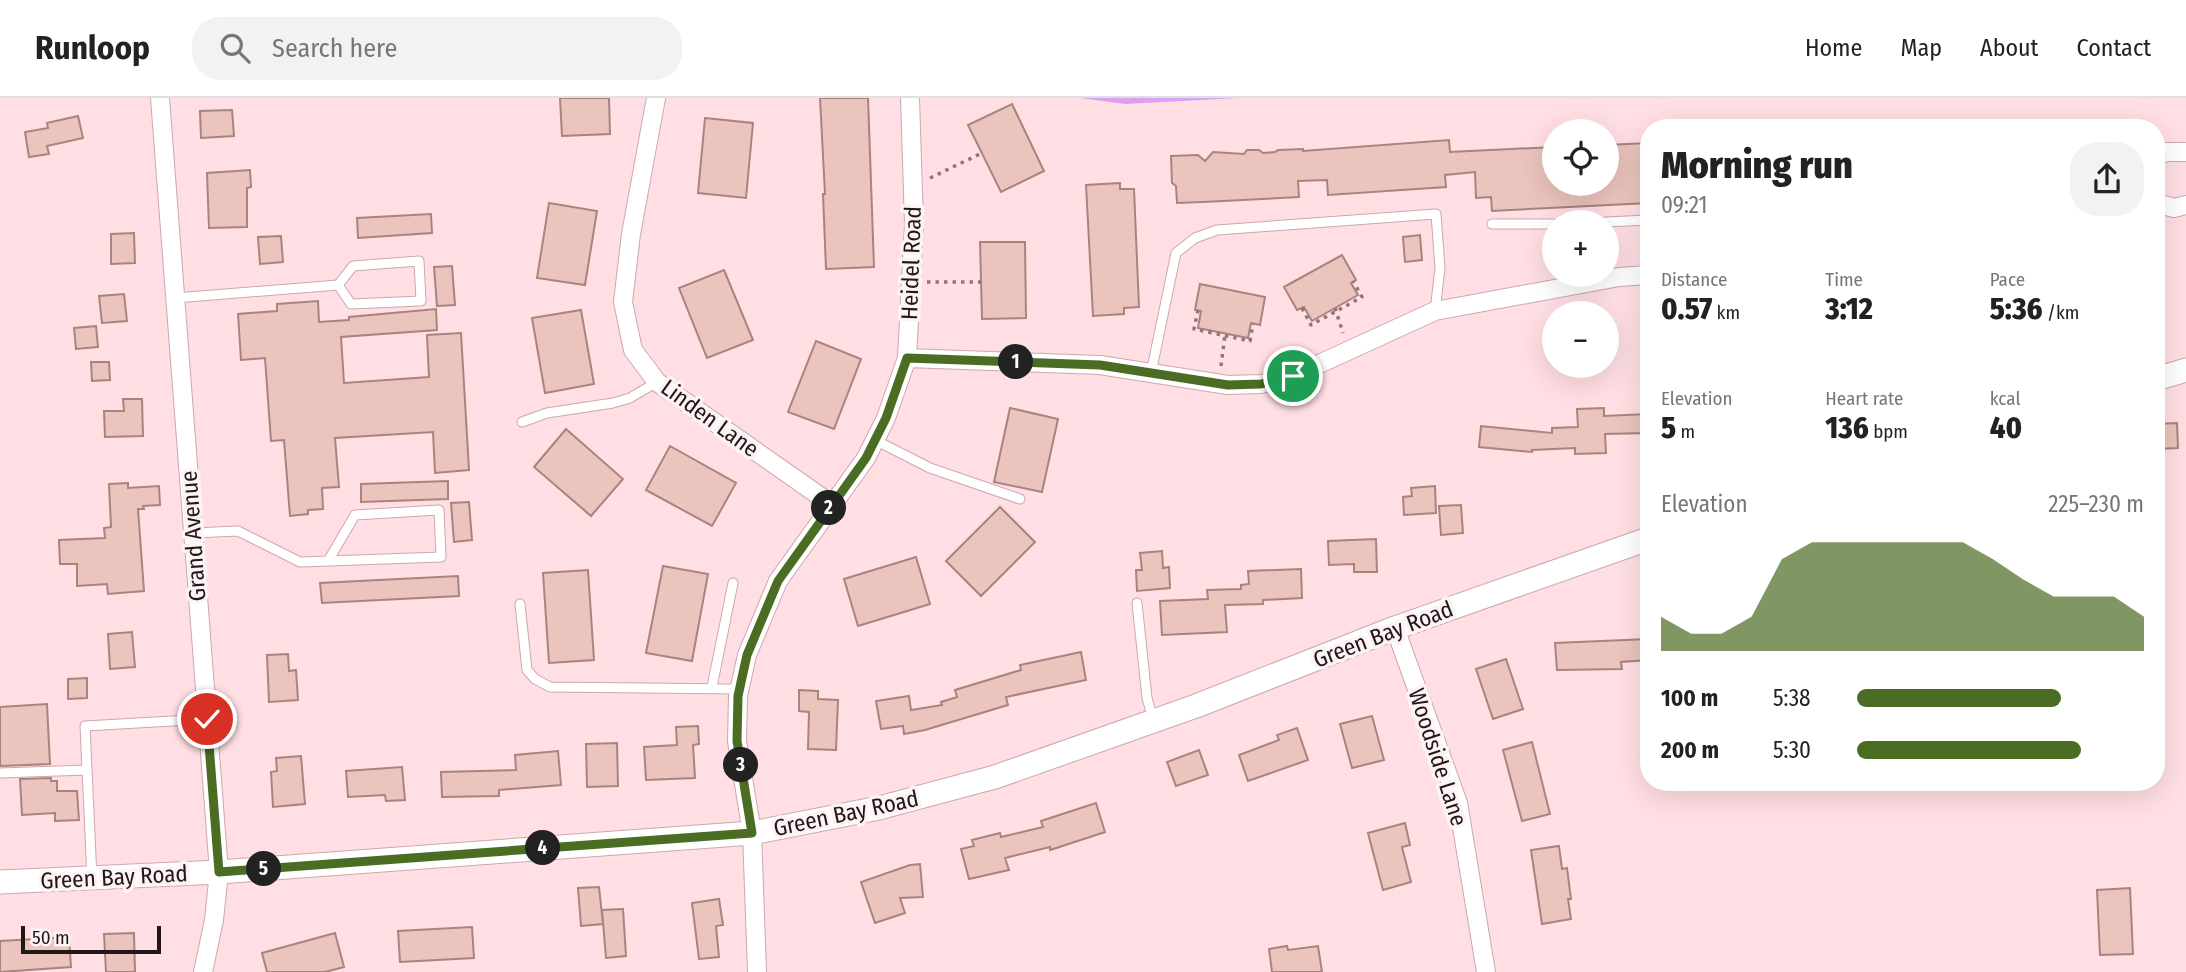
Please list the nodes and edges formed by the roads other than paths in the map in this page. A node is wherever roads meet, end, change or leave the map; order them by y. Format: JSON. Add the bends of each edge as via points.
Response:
{"nodes":[{"id":1,"x":160,"y":98,"type":"edge"},
{"id":2,"x":656,"y":98,"type":"edge"},
{"id":3,"x":909,"y":98,"type":"edge"},
{"id":4,"x":2186,"y":152,"type":"edge"},
{"id":5,"x":2165,"y":153,"type":"edge"},
{"id":6,"x":2165,"y":205,"type":"edge"},
{"id":7,"x":2186,"y":205,"type":"edge"},
{"id":8,"x":1640,"y":220,"type":"edge"},
{"id":9,"x":1619,"y":221,"type":"edge"},
{"id":10,"x":1492,"y":224,"type":"dead end"},
{"id":11,"x":1542,"y":224,"type":"edge"},
{"id":12,"x":1640,"y":276,"type":"edge"},
{"id":13,"x":1619,"y":277,"type":"edge"},
{"id":14,"x":338,"y":285,"type":"junction"},
{"id":15,"x":1542,"y":287,"type":"edge"},
{"id":16,"x":175,"y":298,"type":"junction"},
{"id":17,"x":1435,"y":310,"type":"junction"},
{"id":18,"x":907,"y":358,"type":"junction"},
{"id":19,"x":2186,"y":370,"type":"edge"},
{"id":20,"x":1151,"y":373,"type":"junction"},
{"id":21,"x":2165,"y":376,"type":"edge"},
{"id":22,"x":657,"y":382,"type":"junction"},
{"id":23,"x":522,"y":422,"type":"dead end"},
{"id":24,"x":875,"y":440,"type":"junction"},
{"id":25,"x":1020,"y":499,"type":"dead end"},
{"id":26,"x":831,"y":504,"type":"junction"},
{"id":27,"x":193,"y":533,"type":"junction"},
{"id":28,"x":1640,"y":542,"type":"edge"},
{"id":29,"x":328,"y":561,"type":"junction"},
{"id":30,"x":733,"y":583,"type":"dead end"},
{"id":31,"x":1137,"y":603,"type":"dead end"},
{"id":32,"x":520,"y":604,"type":"dead end"},
{"id":33,"x":1395,"y":628,"type":"junction"},
{"id":34,"x":712,"y":688,"type":"junction"},
{"id":35,"x":740,"y":689,"type":"junction"},
{"id":36,"x":207,"y":719,"type":"junction"},
{"id":37,"x":1153,"y":721,"type":"junction"},
{"id":38,"x":86,"y":770,"type":"junction"},
{"id":39,"x":0,"y":773,"type":"edge"},
{"id":40,"x":752,"y":833,"type":"junction"},
{"id":41,"x":219,"y":872,"type":"junction"},
{"id":42,"x":92,"y":877,"type":"junction"},
{"id":43,"x":0,"y":882,"type":"edge"},
{"id":44,"x":203,"y":972,"type":"edge"},
{"id":45,"x":757,"y":972,"type":"edge"},
{"id":46,"x":1486,"y":972,"type":"edge"}],
"edges":[{"from":1,"to":16,"type":"street","name":"Grand Avenue"},
{"from":2,"to":22,"type":"street","name":"Linden Lane","via":[[623,302],[633,350]]},
{"from":3,"to":18,"type":"street","name":"Heidel Road","via":[[914,224]]},
{"from":4,"to":5,"type":"street"},
{"from":6,"to":7,"type":"street"},
{"from":8,"to":9,"type":"lane"},
{"from":10,"to":11,"type":"lane"},
{"from":12,"to":13,"type":"street"},
{"from":14,"to":14,"type":"lane","via":[[353,266],[418,261],[421,301],[351,304]]},
{"from":14,"to":16,"type":"lane"},
{"from":15,"to":17,"type":"street"},
{"from":16,"to":27,"type":"street","name":"Grand Avenue"},
{"from":17,"to":20,"type":"street","via":[[1293,376],[1261,384],[1219,384]]},
{"from":17,"to":20,"type":"lane","via":[[1440,268],[1436,214],[1217,230],[1195,237],[1176,253]]},
{"from":18,"to":20,"type":"street","via":[[1100,365]]},
{"from":18,"to":24,"type":"street","name":"Heidel Road"},
{"from":19,"to":21,"type":"street"},
{"from":22,"to":23,"type":"lane","via":[[630,398]]},
{"from":22,"to":26,"type":"street","name":"Linden Lane"},
{"from":24,"to":25,"type":"lane","via":[[930,468]]},
{"from":24,"to":26,"type":"street","name":"Heidel Road"},
{"from":26,"to":35,"type":"street","name":"Heidel Road","via":[[778,581],[747,655]]},
{"from":27,"to":29,"type":"lane","via":[[238,531],[300,562]]},
{"from":27,"to":36,"type":"street","name":"Grand Avenue"},
{"from":28,"to":33,"type":"street","name":"Green Bay Road"},
{"from":29,"to":29,"type":"lane","via":[[440,557],[439,510],[355,515]]},
{"from":30,"to":34,"type":"lane"},
{"from":31,"to":37,"type":"lane"},
{"from":32,"to":34,"type":"lane","via":[[527,670],[550,687]]},
{"from":33,"to":37,"type":"street","name":"Green Bay Road"},
{"from":33,"to":46,"type":"street","name":"Woodside Lane","via":[[1458,803]]},
{"from":34,"to":35,"type":"lane"},
{"from":35,"to":40,"type":"street","name":"Heidel Road","via":[[737,741]]},
{"from":36,"to":38,"type":"lane","via":[[85,726]]},
{"from":36,"to":41,"type":"street","name":"Grand Avenue"},
{"from":37,"to":40,"type":"street","name":"Green Bay Road","via":[[995,777],[879,808]]},
{"from":38,"to":39,"type":"lane"},
{"from":38,"to":42,"type":"lane"},
{"from":40,"to":41,"type":"street","name":"Green Bay Road"},
{"from":40,"to":45,"type":"street","name":"Heidel Road"},
{"from":41,"to":42,"type":"street","name":"Green Bay Road"},
{"from":41,"to":44,"type":"street","name":"Grand Avenue"},
{"from":42,"to":43,"type":"street","name":"Green Bay Road"}]}
